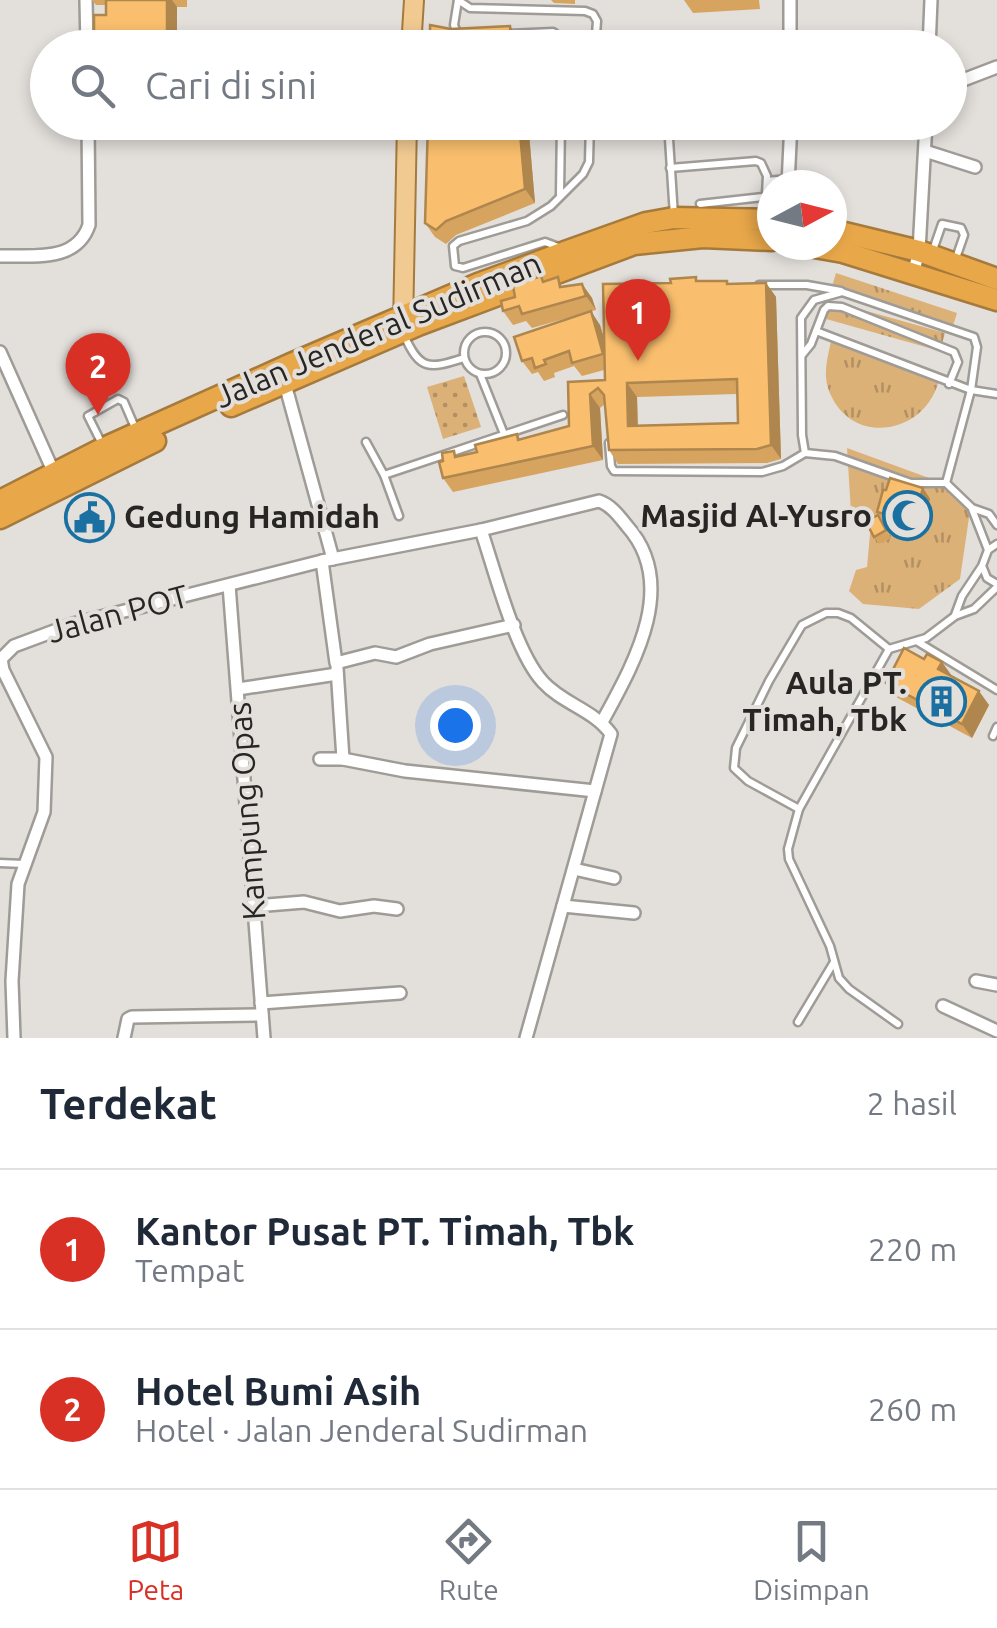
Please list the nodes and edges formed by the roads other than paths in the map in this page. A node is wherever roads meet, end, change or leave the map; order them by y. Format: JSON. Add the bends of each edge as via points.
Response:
{"nodes":[{"id":1,"x":86,"y":0,"type":"edge"},
{"id":2,"x":414,"y":0,"type":"edge"},
{"id":3,"x":458,"y":0,"type":"edge"},
{"id":4,"x":790,"y":0,"type":"edge"},
{"id":5,"x":931,"y":0,"type":"edge"},
{"id":6,"x":86,"y":30,"type":"edge"},
{"id":7,"x":412,"y":30,"type":"edge"},
{"id":8,"x":457,"y":30,"type":"edge"},
{"id":9,"x":596,"y":30,"type":"edge"},
{"id":10,"x":790,"y":30,"type":"edge"},
{"id":11,"x":930,"y":30,"type":"edge"},
{"id":12,"x":997,"y":66,"type":"edge"},
{"id":13,"x":967,"y":78,"type":"edge"},
{"id":14,"x":88,"y":140,"type":"edge"},
{"id":15,"x":407,"y":140,"type":"edge"},
{"id":16,"x":561,"y":140,"type":"edge"},
{"id":17,"x":590,"y":140,"type":"edge"},
{"id":18,"x":669,"y":140,"type":"edge"},
{"id":19,"x":789,"y":140,"type":"edge"},
{"id":20,"x":925,"y":140,"type":"edge"},
{"id":21,"x":925,"y":151,"type":"junction"},
{"id":22,"x":974,"y":167,"type":"dead end"},
{"id":23,"x":670,"y":168,"type":"junction"},
{"id":24,"x":764,"y":170,"type":"edge"},
{"id":25,"x":788,"y":170,"type":"edge"},
{"id":26,"x":560,"y":196,"type":"junction"},
{"id":27,"x":757,"y":198,"type":"edge"},
{"id":28,"x":700,"y":204,"type":"dead end"},
{"id":29,"x":674,"y":218,"type":"junction"},
{"id":30,"x":757,"y":220,"type":"edge"},
{"id":31,"x":847,"y":234,"type":"edge"},
{"id":32,"x":757,"y":239,"type":"edge"},
{"id":33,"x":565,"y":252,"type":"junction"},
{"id":34,"x":847,"y":253,"type":"edge"},
{"id":35,"x":925,"y":253,"type":"junction"},
{"id":36,"x":0,"y":256,"type":"edge"},
{"id":37,"x":954,"y":264,"type":"junction"},
{"id":38,"x":912,"y":274,"type":"junction"},
{"id":39,"x":997,"y":280,"type":"edge"},
{"id":40,"x":756,"y":285,"type":"edge"},
{"id":41,"x":842,"y":292,"type":"junction"},
{"id":42,"x":997,"y":300,"type":"edge"},
{"id":43,"x":403,"y":324,"type":"junction"},
{"id":44,"x":816,"y":330,"type":"junction"},
{"id":45,"x":0,"y":352,"type":"edge"},
{"id":46,"x":801,"y":356,"type":"junction"},
{"id":47,"x":464,"y":358,"type":"junction"},
{"id":48,"x":480,"y":374,"type":"junction"},
{"id":49,"x":285,"y":384,"type":"junction"},
{"id":50,"x":949,"y":384,"type":"junction"},
{"id":51,"x":971,"y":390,"type":"junction"},
{"id":52,"x":997,"y":394,"type":"edge"},
{"id":53,"x":563,"y":415,"type":"dead end"},
{"id":54,"x":608,"y":427,"type":"edge"},
{"id":55,"x":504,"y":434,"type":"junction"},
{"id":56,"x":139,"y":441,"type":"junction"},
{"id":57,"x":366,"y":442,"type":"dead end"},
{"id":58,"x":104,"y":448,"type":"junction"},
{"id":59,"x":805,"y":453,"type":"junction"},
{"id":60,"x":384,"y":474,"type":"junction"},
{"id":61,"x":51,"y":480,"type":"junction"},
{"id":62,"x":946,"y":484,"type":"junction"},
{"id":63,"x":0,"y":501,"type":"edge"},
{"id":64,"x":972,"y":508,"type":"junction"},
{"id":65,"x":399,"y":516,"type":"dead end"},
{"id":66,"x":0,"y":518,"type":"edge"},
{"id":67,"x":997,"y":525,"type":"edge"},
{"id":68,"x":481,"y":530,"type":"junction"},
{"id":69,"x":997,"y":544,"type":"edge"},
{"id":70,"x":988,"y":550,"type":"junction"},
{"id":71,"x":327,"y":560,"type":"junction"},
{"id":72,"x":982,"y":566,"type":"junction"},
{"id":73,"x":229,"y":584,"type":"junction"},
{"id":74,"x":997,"y":586,"type":"edge"},
{"id":75,"x":954,"y":616,"type":"junction"},
{"id":76,"x":514,"y":625,"type":"junction"},
{"id":77,"x":918,"y":641,"type":"junction"},
{"id":78,"x":889,"y":650,"type":"junction"},
{"id":79,"x":337,"y":668,"type":"junction"},
{"id":80,"x":238,"y":690,"type":"junction"},
{"id":81,"x":997,"y":690,"type":"edge"},
{"id":82,"x":602,"y":722,"type":"junction"},
{"id":83,"x":997,"y":727,"type":"edge"},
{"id":84,"x":993,"y":736,"type":"dead end"},
{"id":85,"x":320,"y":759,"type":"dead end"},
{"id":86,"x":343,"y":759,"type":"junction"},
{"id":87,"x":595,"y":791,"type":"junction"},
{"id":88,"x":799,"y":809,"type":"junction"},
{"id":89,"x":0,"y":863,"type":"edge"},
{"id":90,"x":25,"y":864,"type":"junction"},
{"id":91,"x":574,"y":868,"type":"junction"},
{"id":92,"x":614,"y":878,"type":"dead end"},
{"id":93,"x":255,"y":906,"type":"junction"},
{"id":94,"x":563,"y":906,"type":"junction"},
{"id":95,"x":398,"y":909,"type":"dead end"},
{"id":96,"x":634,"y":913,"type":"dead end"},
{"id":97,"x":835,"y":961,"type":"junction"},
{"id":98,"x":976,"y":981,"type":"dead end"},
{"id":99,"x":997,"y":985,"type":"edge"},
{"id":100,"x":400,"y":993,"type":"dead end"},
{"id":101,"x":943,"y":1006,"type":"dead end"},
{"id":102,"x":262,"y":1009,"type":"junction"},
{"id":103,"x":798,"y":1022,"type":"dead end"},
{"id":104,"x":898,"y":1024,"type":"dead end"},
{"id":105,"x":997,"y":1030,"type":"edge"},
{"id":106,"x":14,"y":1038,"type":"edge"},
{"id":107,"x":124,"y":1038,"type":"edge"},
{"id":108,"x":264,"y":1038,"type":"edge"},
{"id":109,"x":526,"y":1038,"type":"edge"}],
"edges":[{"from":1,"to":6,"type":"street"},
{"from":2,"to":7,"type":"main road"},
{"from":3,"to":8,"type":"lane"},
{"from":3,"to":9,"type":"lane","via":[[470,8],[585,11],[593,14]]},
{"from":4,"to":10,"type":"street"},
{"from":5,"to":11,"type":"street"},
{"from":12,"to":13,"type":"street"},
{"from":14,"to":36,"type":"street","via":[[86,236],[66,252]]},
{"from":15,"to":43,"type":"main road"},
{"from":16,"to":26,"type":"lane"},
{"from":17,"to":26,"type":"lane","via":[[583,174]]},
{"from":18,"to":23,"type":"lane"},
{"from":19,"to":25,"type":"street"},
{"from":20,"to":21,"type":"street"},
{"from":21,"to":22,"type":"street"},
{"from":21,"to":35,"type":"street"},
{"from":23,"to":24,"type":"lane","via":[[756,161]]},
{"from":23,"to":29,"type":"lane"},
{"from":26,"to":33,"type":"lane","via":[[538,216],[459,241],[452,253],[458,268],[544,242]]},
{"from":27,"to":28,"type":"lane"},
{"from":29,"to":30,"type":"highway","name":"Jalan Jenderal Sudirman"},
{"from":29,"to":33,"type":"highway","name":"Jalan Jenderal Sudirman"},
{"from":31,"to":35,"type":"highway"},
{"from":32,"to":43,"type":"highway","name":"Jalan Jenderal Sudirman","via":[[634,244]]},
{"from":33,"to":43,"type":"highway","name":"Jalan Jenderal Sudirman"},
{"from":34,"to":38,"type":"highway"},
{"from":35,"to":37,"type":"highway"},
{"from":35,"to":37,"type":"lane","via":[[942,224],[961,228]]},
{"from":35,"to":38,"type":"street"},
{"from":37,"to":39,"type":"highway"},
{"from":38,"to":42,"type":"highway"},
{"from":40,"to":41,"type":"lane"},
{"from":41,"to":46,"type":"lane","via":[[806,308]]},
{"from":41,"to":51,"type":"lane","via":[[974,337]]},
{"from":43,"to":47,"type":"lane","via":[[420,362],[435,367]]},
{"from":43,"to":49,"type":"highway","name":"Jalan Jenderal Sudirman"},
{"from":43,"to":56,"type":"highway","name":"Jalan Jenderal Sudirman"},
{"from":44,"to":46,"type":"lane"},
{"from":44,"to":50,"type":"lane"},
{"from":44,"to":50,"type":"lane","via":[[828,306],[842,307],[954,352],[958,362]]},
{"from":45,"to":61,"type":"street"},
{"from":46,"to":59,"type":"lane"},
{"from":47,"to":48,"type":"lane"},
{"from":47,"to":48,"type":"lane","via":[[471,336],[486,331],[500,337],[507,352],[502,366]]},
{"from":48,"to":55,"type":"lane"},
{"from":49,"to":56,"type":"highway","name":"Jalan Jenderal Sudirman"},
{"from":49,"to":71,"type":"street"},
{"from":50,"to":51,"type":"lane"},
{"from":51,"to":52,"type":"lane"},
{"from":51,"to":62,"type":"lane"},
{"from":53,"to":55,"type":"lane"},
{"from":54,"to":59,"type":"lane","via":[[614,471],[762,472]]},
{"from":55,"to":60,"type":"lane"},
{"from":56,"to":58,"type":"highway","name":"Jalan Jenderal Sudirman"},
{"from":56,"to":58,"type":"lane","via":[[118,399],[88,416]]},
{"from":56,"to":61,"type":"highway","name":"Jalan Jenderal Sudirman"},
{"from":57,"to":60,"type":"lane"},
{"from":58,"to":61,"type":"highway","name":"Jalan Jenderal Sudirman"},
{"from":59,"to":62,"type":"lane","via":[[835,456],[911,482]]},
{"from":60,"to":65,"type":"lane"},
{"from":61,"to":63,"type":"highway","name":"Jalan Jenderal Sudirman"},
{"from":61,"to":66,"type":"highway","name":"Jalan Jenderal Sudirman"},
{"from":62,"to":64,"type":"lane"},
{"from":64,"to":67,"type":"lane"},
{"from":64,"to":70,"type":"lane"},
{"from":68,"to":71,"type":"street","name":"Jalan POT"},
{"from":68,"to":76,"type":"street"},
{"from":68,"to":82,"type":"street","name":"Jalan POT","via":[[592,500],[608,505],[634,534],[648,572],[649,616],[634,665]]},
{"from":69,"to":70,"type":"lane"},
{"from":70,"to":72,"type":"lane"},
{"from":71,"to":73,"type":"street","name":"Jalan POT"},
{"from":71,"to":79,"type":"street"},
{"from":72,"to":74,"type":"lane"},
{"from":72,"to":75,"type":"lane"},
{"from":73,"to":80,"type":"street","name":"Kampung Opas"},
{"from":73,"to":90,"type":"street","name":"Jalan POT","via":[[73,624],[3,656],[3,670],[46,756],[44,812]]},
{"from":74,"to":75,"type":"lane","via":[[974,609]]},
{"from":75,"to":77,"type":"lane"},
{"from":76,"to":79,"type":"street","via":[[406,655],[376,653]]},
{"from":76,"to":82,"type":"street","via":[[546,687]]},
{"from":77,"to":78,"type":"lane"},
{"from":77,"to":81,"type":"lane"},
{"from":78,"to":88,"type":"lane"},
{"from":78,"to":88,"type":"lane","via":[[851,618],[826,612],[802,625],[769,680],[734,754],[734,768]]},
{"from":79,"to":80,"type":"street"},
{"from":79,"to":86,"type":"street"},
{"from":80,"to":93,"type":"street","name":"Kampung Opas"},
{"from":82,"to":87,"type":"street","via":[[612,737]]},
{"from":83,"to":84,"type":"lane"},
{"from":85,"to":86,"type":"street"},
{"from":86,"to":87,"type":"street"},
{"from":87,"to":91,"type":"street"},
{"from":88,"to":97,"type":"lane","via":[[789,860]]},
{"from":89,"to":90,"type":"lane"},
{"from":90,"to":106,"type":"street","name":"Jalan POT","via":[[15,920]]},
{"from":91,"to":92,"type":"street"},
{"from":91,"to":94,"type":"street"},
{"from":93,"to":95,"type":"street","via":[[304,902],[340,911]]},
{"from":93,"to":102,"type":"street","name":"Kampung Opas"},
{"from":94,"to":96,"type":"street"},
{"from":94,"to":109,"type":"street"},
{"from":97,"to":103,"type":"lane"},
{"from":97,"to":104,"type":"lane","via":[[844,984]]},
{"from":98,"to":99,"type":"street"},
{"from":100,"to":102,"type":"street"},
{"from":101,"to":105,"type":"street"},
{"from":102,"to":107,"type":"street","via":[[132,1017]]},
{"from":102,"to":108,"type":"street","name":"Kampung Opas"}]}
